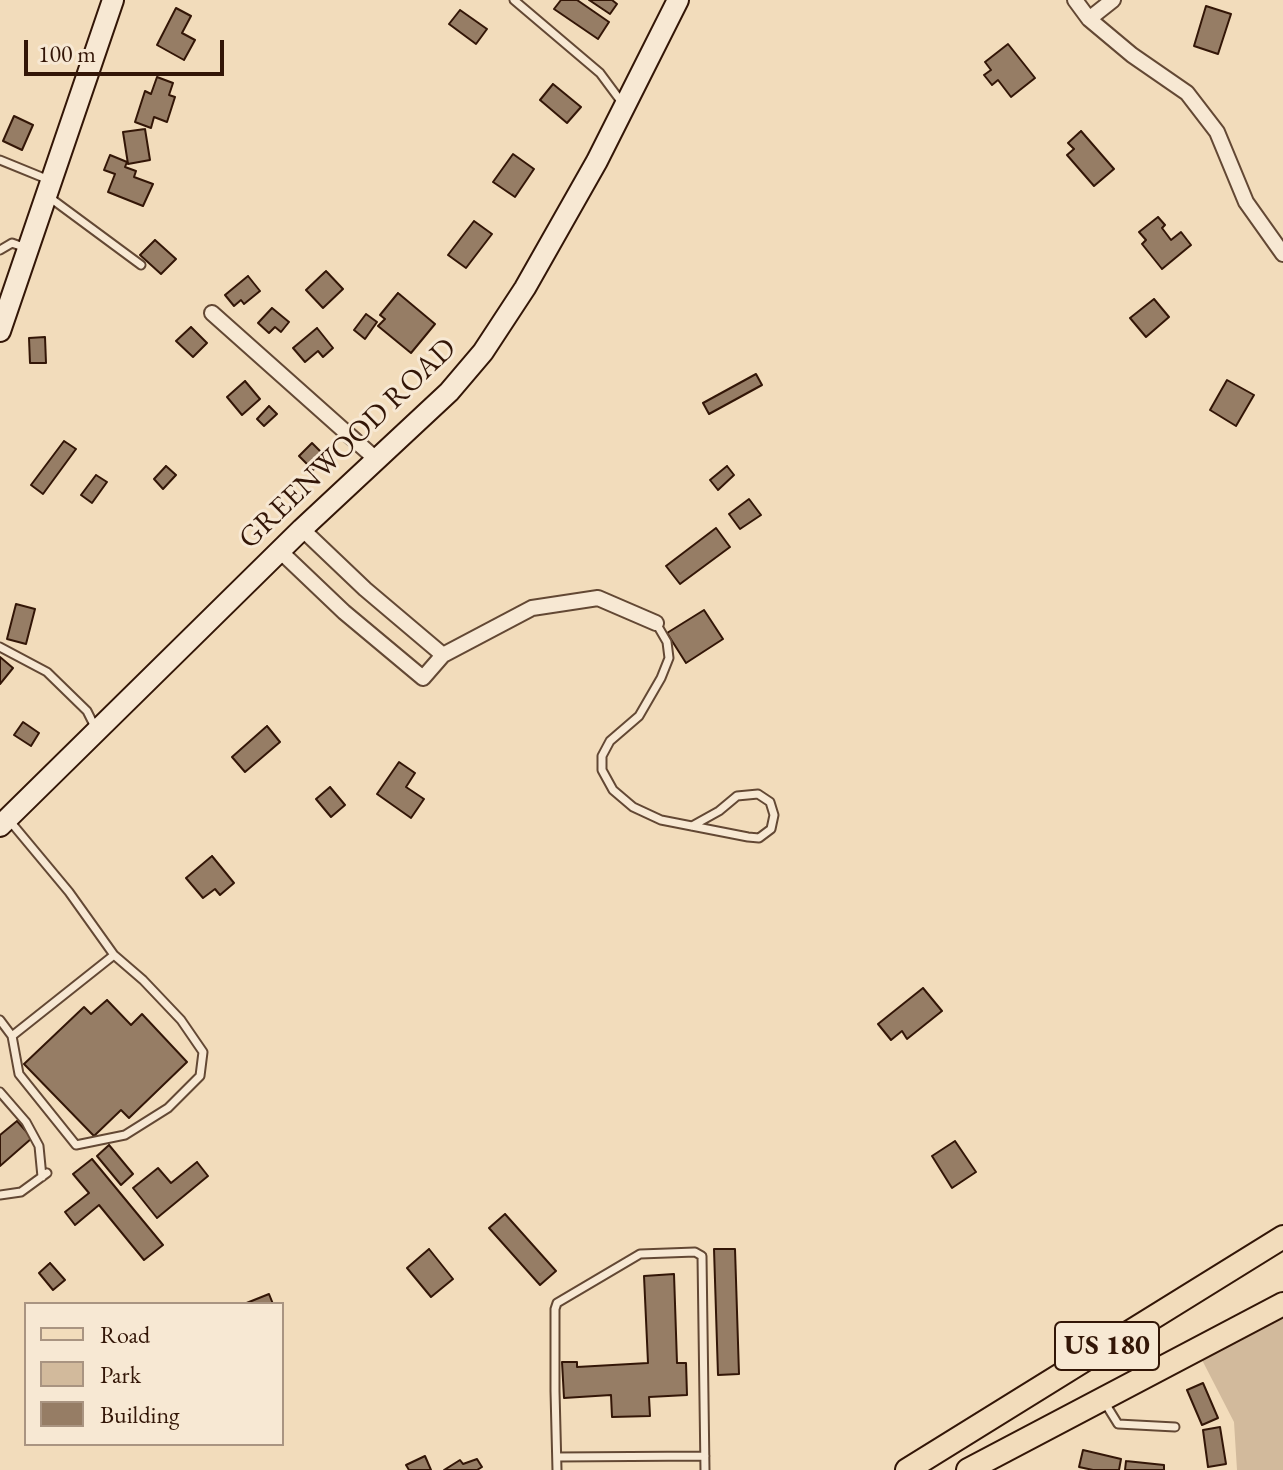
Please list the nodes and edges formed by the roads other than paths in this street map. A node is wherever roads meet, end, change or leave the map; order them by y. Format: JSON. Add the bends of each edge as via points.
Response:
{"nodes":[{"id":1,"x":113,"y":0,"type":"edge"},
{"id":2,"x":514,"y":0,"type":"edge"},
{"id":3,"x":678,"y":0,"type":"edge"},
{"id":4,"x":1075,"y":0,"type":"edge"},
{"id":5,"x":1113,"y":0,"type":"edge"},
{"id":6,"x":1089,"y":19,"type":"junction"},
{"id":7,"x":625,"y":106,"type":"junction"},
{"id":8,"x":0,"y":160,"type":"edge"},
{"id":9,"x":49,"y":188,"type":"junction"},
{"id":10,"x":28,"y":249,"type":"junction"},
{"id":11,"x":0,"y":250,"type":"edge"},
{"id":12,"x":1283,"y":254,"type":"edge"},
{"id":13,"x":141,"y":265,"type":"dead end"},
{"id":14,"x":212,"y":313,"type":"dead end"},
{"id":15,"x":0,"y":331,"type":"edge"},
{"id":16,"x":377,"y":460,"type":"junction"},
{"id":17,"x":302,"y":529,"type":"junction"},
{"id":18,"x":281,"y":552,"type":"junction"},
{"id":19,"x":656,"y":623,"type":"joint"},
{"id":20,"x":0,"y":647,"type":"edge"},
{"id":21,"x":443,"y":655,"type":"junction"},
{"id":22,"x":97,"y":732,"type":"junction"},
{"id":23,"x":4,"y":822,"type":"edge"},
{"id":24,"x":692,"y":826,"type":"junction"},
{"id":25,"x":114,"y":955,"type":"junction"},
{"id":26,"x":0,"y":1020,"type":"edge"},
{"id":27,"x":12,"y":1036,"type":"junction"},
{"id":28,"x":0,"y":1092,"type":"edge"},
{"id":29,"x":0,"y":1195,"type":"edge"},
{"id":30,"x":1283,"y":1237,"type":"edge"},
{"id":31,"x":1283,"y":1304,"type":"edge"},
{"id":32,"x":1101,"y":1398,"type":"junction"},
{"id":33,"x":1175,"y":1427,"type":"dead end"},
{"id":34,"x":1013,"y":1446,"type":"junction"},
{"id":35,"x":705,"y":1456,"type":"junction"},
{"id":36,"x":557,"y":1457,"type":"junction"},
{"id":37,"x":997,"y":1469,"type":"edge"},
{"id":38,"x":557,"y":1470,"type":"edge"},
{"id":39,"x":705,"y":1470,"type":"edge"},
{"id":40,"x":907,"y":1470,"type":"edge"},
{"id":41,"x":968,"y":1470,"type":"edge"}],
"edges":[{"from":1,"to":9,"type":"street"},
{"from":2,"to":7,"type":"lane","via":[[600,73]]},
{"from":3,"to":7,"type":"street","name":"GREENWOOD ROAD"},
{"from":4,"to":6,"type":"street"},
{"from":5,"to":6,"type":"street"},
{"from":6,"to":12,"type":"street","via":[[1187,93],[1217,132],[1246,202]]},
{"from":7,"to":16,"type":"street","name":"GREENWOOD ROAD","via":[[525,288],[483,352]]},
{"from":8,"to":9,"type":"lane"},
{"from":9,"to":10,"type":"street"},
{"from":9,"to":13,"type":"lane"},
{"from":10,"to":11,"type":"lane","via":[[12,243]]},
{"from":10,"to":15,"type":"street"},
{"from":14,"to":16,"type":"street"},
{"from":16,"to":17,"type":"street","name":"GREENWOOD ROAD"},
{"from":17,"to":18,"type":"street","name":"GREENWOOD ROAD"},
{"from":17,"to":21,"type":"street"},
{"from":18,"to":21,"type":"street","via":[[423,678]]},
{"from":18,"to":22,"type":"street","name":"GREENWOOD ROAD"},
{"from":19,"to":21,"type":"street","via":[[598,598],[532,608]]},
{"from":19,"to":24,"type":"lane","via":[[669,658],[639,716],[610,741],[602,770],[613,790],[633,807]]},
{"from":20,"to":22,"type":"lane","via":[[47,672],[87,711]]},
{"from":22,"to":23,"type":"street","name":"GREENWOOD ROAD"},
{"from":23,"to":25,"type":"lane","via":[[69,892]]},
{"from":24,"to":24,"type":"lane","via":[[759,838],[771,829],[774,815],[770,802],[758,794],[737,796]]},
{"from":25,"to":27,"type":"lane"},
{"from":25,"to":27,"type":"lane","via":[[181,1020],[203,1052],[200,1076],[168,1108],[125,1135],[76,1145],[19,1074]]},
{"from":26,"to":27,"type":"lane"},
{"from":28,"to":29,"type":"lane","via":[[26,1122],[39,1146],[45,1175],[21,1192]]},
{"from":30,"to":40,"type":"main road","number":"US 180"},
{"from":31,"to":32,"type":"main road","number":"US 180"},
{"from":32,"to":33,"type":"lane","via":[[1118,1424]]},
{"from":32,"to":34,"type":"main road","number":"US 180"},
{"from":34,"to":37,"type":"lane"},
{"from":34,"to":41,"type":"main road","number":"US 180"},
{"from":35,"to":36,"type":"lane"},
{"from":35,"to":36,"type":"lane","via":[[702,1256],[695,1252],[640,1254],[557,1303]]},
{"from":35,"to":39,"type":"lane"},
{"from":36,"to":38,"type":"lane"}]}
